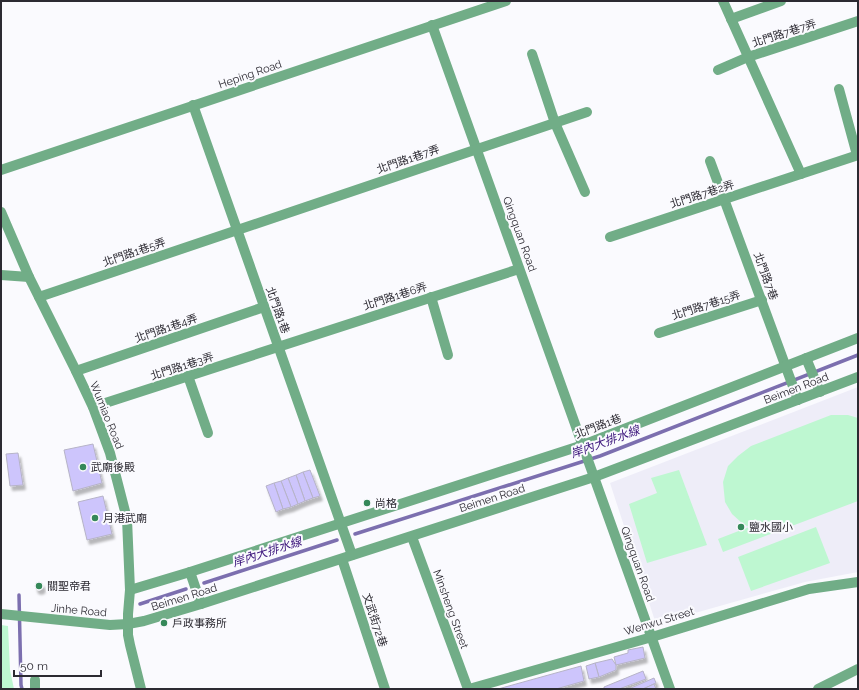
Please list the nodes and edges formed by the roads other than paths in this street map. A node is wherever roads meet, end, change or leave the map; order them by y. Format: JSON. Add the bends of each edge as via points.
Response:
{"nodes":[{"id":1,"x":506,"y":1,"type":"edge"},
{"id":2,"x":723,"y":1,"type":"edge"},
{"id":3,"x":781,"y":1,"type":"edge"},
{"id":4,"x":731,"y":19,"type":"junction"},
{"id":5,"x":858,"y":21,"type":"edge"},
{"id":6,"x":432,"y":25,"type":"junction"},
{"id":7,"x":532,"y":54,"type":"dead end"},
{"id":8,"x":748,"y":57,"type":"junction"},
{"id":9,"x":718,"y":70,"type":"dead end"},
{"id":10,"x":838,"y":89,"type":"dead end"},
{"id":11,"x":193,"y":105,"type":"junction"},
{"id":12,"x":587,"y":112,"type":"dead end"},
{"id":13,"x":555,"y":123,"type":"junction"},
{"id":14,"x":476,"y":149,"type":"junction"},
{"id":15,"x":858,"y":155,"type":"edge"},
{"id":16,"x":710,"y":161,"type":"dead end"},
{"id":17,"x":1,"y":170,"type":"edge"},
{"id":18,"x":801,"y":174,"type":"junction"},
{"id":19,"x":585,"y":192,"type":"dead end"},
{"id":20,"x":724,"y":199,"type":"junction"},
{"id":21,"x":1,"y":212,"type":"edge"},
{"id":22,"x":237,"y":230,"type":"junction"},
{"id":23,"x":610,"y":237,"type":"dead end"},
{"id":24,"x":519,"y":269,"type":"junction"},
{"id":25,"x":1,"y":275,"type":"edge"},
{"id":26,"x":29,"y":277,"type":"junction"},
{"id":27,"x":39,"y":297,"type":"junction"},
{"id":28,"x":431,"y":297,"type":"junction"},
{"id":29,"x":762,"y":300,"type":"junction"},
{"id":30,"x":264,"y":307,"type":"junction"},
{"id":31,"x":659,"y":333,"type":"dead end"},
{"id":32,"x":858,"y":338,"type":"edge"},
{"id":33,"x":279,"y":347,"type":"junction"},
{"id":34,"x":448,"y":356,"type":"dead end"},
{"id":35,"x":807,"y":362,"type":"junction"},
{"id":36,"x":786,"y":370,"type":"junction"},
{"id":37,"x":76,"y":371,"type":"junction"},
{"id":38,"x":188,"y":376,"type":"junction"},
{"id":39,"x":858,"y":377,"type":"edge"},
{"id":40,"x":820,"y":392,"type":"junction"},
{"id":41,"x":798,"y":400,"type":"junction"},
{"id":42,"x":93,"y":407,"type":"junction"},
{"id":43,"x":208,"y":433,"type":"dead end"},
{"id":44,"x":584,"y":448,"type":"junction"},
{"id":45,"x":593,"y":473,"type":"junction"},
{"id":46,"x":341,"y":523,"type":"junction"},
{"id":47,"x":412,"y":537,"type":"junction"},
{"id":48,"x":347,"y":557,"type":"junction"},
{"id":49,"x":190,"y":572,"type":"junction"},
{"id":50,"x":858,"y":582,"type":"edge"},
{"id":51,"x":130,"y":590,"type":"junction"},
{"id":52,"x":201,"y":604,"type":"junction"},
{"id":53,"x":4,"y":615,"type":"edge"},
{"id":54,"x":128,"y":624,"type":"junction"},
{"id":55,"x":652,"y":637,"type":"junction"},
{"id":56,"x":858,"y":669,"type":"edge"},
{"id":57,"x":141,"y":689,"type":"edge"},
{"id":58,"x":385,"y":689,"type":"edge"},
{"id":59,"x":468,"y":689,"type":"edge"},
{"id":60,"x":670,"y":689,"type":"edge"},
{"id":61,"x":818,"y":689,"type":"edge"}],
"edges":[{"from":1,"to":6,"type":"street","name":"Heping Road"},
{"from":2,"to":4,"type":"street"},
{"from":3,"to":4,"type":"street"},
{"from":4,"to":8,"type":"street"},
{"from":5,"to":8,"type":"street","name":"北門路7巷7弄"},
{"from":6,"to":11,"type":"street","name":"Heping Road"},
{"from":6,"to":14,"type":"street","name":"Qingquan Road"},
{"from":7,"to":13,"type":"street"},
{"from":8,"to":9,"type":"street","name":"北門路7巷7弄"},
{"from":8,"to":18,"type":"street"},
{"from":10,"to":15,"type":"street"},
{"from":11,"to":17,"type":"street","name":"Heping Road"},
{"from":11,"to":22,"type":"street","name":"北門路1巷"},
{"from":12,"to":13,"type":"street","name":"北門路1巷7弄"},
{"from":13,"to":14,"type":"street","name":"北門路1巷7弄"},
{"from":13,"to":19,"type":"street"},
{"from":14,"to":22,"type":"street","name":"北門路1巷7弄"},
{"from":14,"to":24,"type":"street","name":"Qingquan Road"},
{"from":15,"to":18,"type":"street","name":"北門路7巷2弄"},
{"from":16,"to":20,"type":"street","name":"北門路7巷"},
{"from":18,"to":20,"type":"street","name":"北門路7巷2弄"},
{"from":20,"to":23,"type":"street","name":"北門路7巷2弄"},
{"from":20,"to":29,"type":"street","name":"北門路7巷"},
{"from":21,"to":26,"type":"street","name":"Wumiao Road"},
{"from":22,"to":27,"type":"street","name":"北門路1巷5弄"},
{"from":22,"to":30,"type":"street","name":"北門路1巷"},
{"from":24,"to":28,"type":"street","name":"北門路1巷6弄"},
{"from":24,"to":44,"type":"street","name":"Qingquan Road"},
{"from":25,"to":26,"type":"street"},
{"from":26,"to":27,"type":"street","name":"Wumiao Road"},
{"from":27,"to":37,"type":"street","name":"Wumiao Road"},
{"from":28,"to":33,"type":"street","name":"北門路1巷6弄"},
{"from":28,"to":34,"type":"street"},
{"from":29,"to":31,"type":"street","name":"北門路7巷15弄"},
{"from":29,"to":36,"type":"street","name":"北門路7巷"},
{"from":30,"to":33,"type":"street","name":"北門路1巷"},
{"from":30,"to":37,"type":"street","name":"北門路1巷4弄"},
{"from":32,"to":35,"type":"street","name":"北門路1巷"},
{"from":33,"to":38,"type":"street","name":"北門路1巷3弄"},
{"from":33,"to":46,"type":"street","name":"北門路1巷"},
{"from":35,"to":36,"type":"street","name":"北門路1巷"},
{"from":35,"to":40,"type":"street"},
{"from":36,"to":41,"type":"street","name":"北門路7巷"},
{"from":36,"to":44,"type":"street","name":"北門路1巷"},
{"from":37,"to":42,"type":"street","name":"Wumiao Road"},
{"from":38,"to":42,"type":"street","name":"北門路1巷3弄"},
{"from":38,"to":43,"type":"street"},
{"from":39,"to":40,"type":"street","name":"Beimen Road"},
{"from":40,"to":41,"type":"street","name":"Beimen Road"},
{"from":41,"to":45,"type":"street","name":"Beimen Road"},
{"from":42,"to":51,"type":"street","name":"Wumiao Road","via":[[110,454],[127,519]]},
{"from":44,"to":45,"type":"street","name":"Qingquan Road"},
{"from":44,"to":46,"type":"street","name":"北門路1巷"},
{"from":45,"to":47,"type":"street","name":"Beimen Road"},
{"from":45,"to":55,"type":"street","name":"Qingquan Road"},
{"from":46,"to":48,"type":"street","name":"北門路1巷"},
{"from":46,"to":49,"type":"street","name":"北門路1巷"},
{"from":47,"to":48,"type":"street","name":"Beimen Road"},
{"from":47,"to":59,"type":"street","name":"Minsheng Street"},
{"from":48,"to":52,"type":"street","name":"Beimen Road"},
{"from":48,"to":58,"type":"street","name":"文武街72巷"},
{"from":49,"to":51,"type":"street","name":"北門路1巷"},
{"from":49,"to":52,"type":"street"},
{"from":50,"to":55,"type":"street","name":"Wenwu Street","via":[[809,589]]},
{"from":51,"to":54,"type":"street","name":"Wumiao Road"},
{"from":52,"to":54,"type":"street","name":"Beimen Road"},
{"from":53,"to":54,"type":"street","name":"Jinhe Road","via":[[96,624]]},
{"from":54,"to":57,"type":"street","name":"Wumiao Road","via":[[130,645]]},
{"from":55,"to":59,"type":"street","name":"Wenwu Street"},
{"from":55,"to":60,"type":"street","name":"Qingquan Road"},
{"from":56,"to":61,"type":"street"}]}
